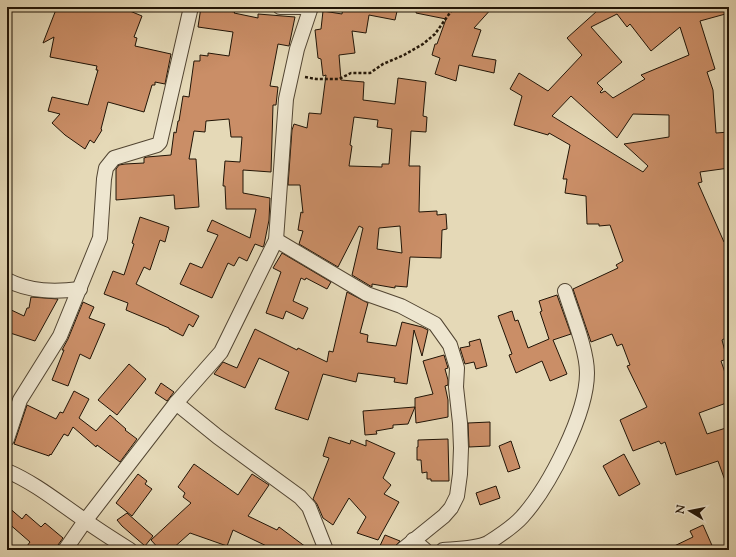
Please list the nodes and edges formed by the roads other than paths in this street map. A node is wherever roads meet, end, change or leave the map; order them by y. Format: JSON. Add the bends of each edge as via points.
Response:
{"nodes":[{"id":1,"x":190,"y":7,"type":"edge"},
{"id":2,"x":280,"y":7,"type":"edge"},
{"id":3,"x":311,"y":7,"type":"edge"},
{"id":4,"x":276,"y":240,"type":"junction"},
{"id":5,"x":7,"y":280,"type":"edge"},
{"id":6,"x":80,"y":289,"type":"junction"},
{"id":7,"x":565,"y":291,"type":"dead end"},
{"id":8,"x":176,"y":403,"type":"junction"},
{"id":9,"x":7,"y":439,"type":"edge"},
{"id":10,"x":7,"y":471,"type":"edge"},
{"id":11,"x":85,"y":521,"type":"junction"},
{"id":12,"x":413,"y":540,"type":"junction"},
{"id":13,"x":65,"y":550,"type":"edge"},
{"id":14,"x":130,"y":550,"type":"edge"},
{"id":15,"x":326,"y":550,"type":"edge"},
{"id":16,"x":402,"y":550,"type":"edge"},
{"id":17,"x":425,"y":550,"type":"edge"},
{"id":18,"x":443,"y":550,"type":"edge"}],
"edges":[{"from":1,"to":6,"type":"street","via":[[160,142],[114,158],[106,168],[100,238]]},
{"from":2,"to":3,"type":"street"},
{"from":3,"to":4,"type":"street","via":[[297,49],[285,106]]},
{"from":4,"to":8,"type":"street","via":[[221,352]]},
{"from":4,"to":12,"type":"street","via":[[367,294],[401,306],[435,324],[450,345],[457,368],[456,387],[460,423],[460,474],[457,496],[444,516]]},
{"from":5,"to":6,"type":"street","via":[[40,290]]},
{"from":6,"to":9,"type":"street","via":[[60,336],[20,400]]},
{"from":7,"to":18,"type":"street","via":[[584,350],[587,371],[583,398],[569,440],[539,495],[521,518],[486,544]]},
{"from":8,"to":11,"type":"street"},
{"from":8,"to":15,"type":"street","via":[[300,497],[309,507]]},
{"from":10,"to":11,"type":"street","via":[[23,477]]},
{"from":11,"to":13,"type":"street"},
{"from":11,"to":14,"type":"street"},
{"from":12,"to":16,"type":"street"},
{"from":12,"to":17,"type":"street"}]}
